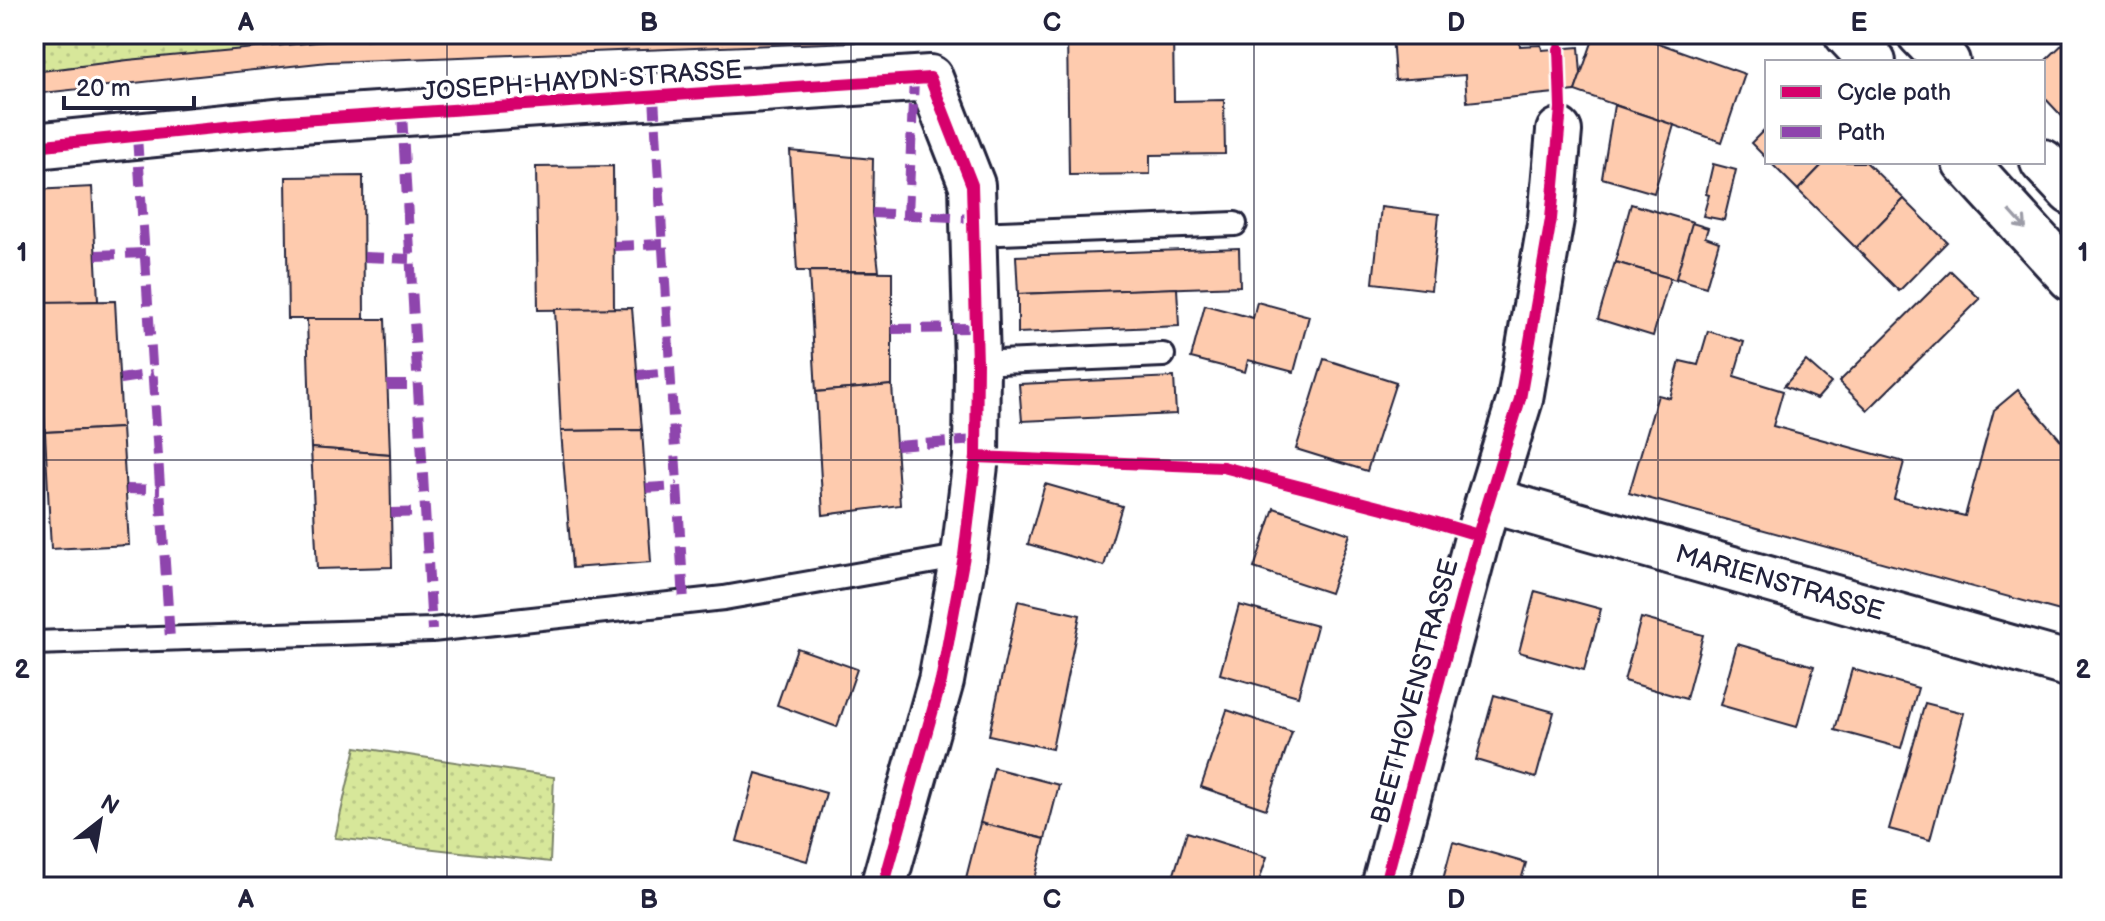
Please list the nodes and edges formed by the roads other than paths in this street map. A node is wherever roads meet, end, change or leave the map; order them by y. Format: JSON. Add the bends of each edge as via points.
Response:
{"nodes":[{"id":1,"x":1847,"y":34,"type":"edge"},
{"id":2,"x":1920,"y":34,"type":"edge"},
{"id":3,"x":1871,"y":60,"type":"edge"},
{"id":4,"x":1945,"y":60,"type":"edge"},
{"id":5,"x":1559,"y":131,"type":"dead end"},
{"id":6,"x":34,"y":146,"type":"edge"},
{"id":7,"x":1967,"y":164,"type":"edge"},
{"id":8,"x":2045,"y":164,"type":"edge"},
{"id":9,"x":2071,"y":192,"type":"edge"},
{"id":10,"x":1235,"y":224,"type":"dead end"},
{"id":11,"x":974,"y":234,"type":"junction"},
{"id":12,"x":2071,"y":278,"type":"edge"},
{"id":13,"x":1163,"y":355,"type":"dead end"},
{"id":14,"x":977,"y":363,"type":"junction"},
{"id":15,"x":1489,"y":500,"type":"junction"},
{"id":16,"x":964,"y":556,"type":"junction"},
{"id":17,"x":34,"y":643,"type":"edge"},
{"id":18,"x":2071,"y":665,"type":"edge"},
{"id":19,"x":883,"y":887,"type":"edge"},
{"id":20,"x":1384,"y":887,"type":"edge"}],
"edges":[{"from":1,"to":3,"type":"street"},
{"from":2,"to":4,"type":"street"},
{"from":5,"to":15,"type":"street","name":"BEETHOVENSTRASSE","via":[[1551,219],[1520,399]]},
{"from":6,"to":11,"type":"street","name":"JOSEPH-HAYDN-STRASSE","via":[[286,121],[930,78],[972,185]]},
{"from":7,"to":12,"type":"street","one_way":true},
{"from":8,"to":9,"type":"street"},
{"from":10,"to":11,"type":"lane"},
{"from":11,"to":14,"type":"street","name":"JOSEPH-HAYDN-STRASSE"},
{"from":13,"to":14,"type":"lane"},
{"from":14,"to":16,"type":"street","name":"JOSEPH-HAYDN-STRASSE","via":[[976,457]]},
{"from":15,"to":18,"type":"street","name":"MARIENSTRASSE"},
{"from":15,"to":20,"type":"street","name":"BEETHOVENSTRASSE"},
{"from":16,"to":17,"type":"lane","via":[[724,598],[432,630]]},
{"from":16,"to":19,"type":"street","name":"JOSEPH-HAYDN-STRASSE","via":[[941,681]]}]}
